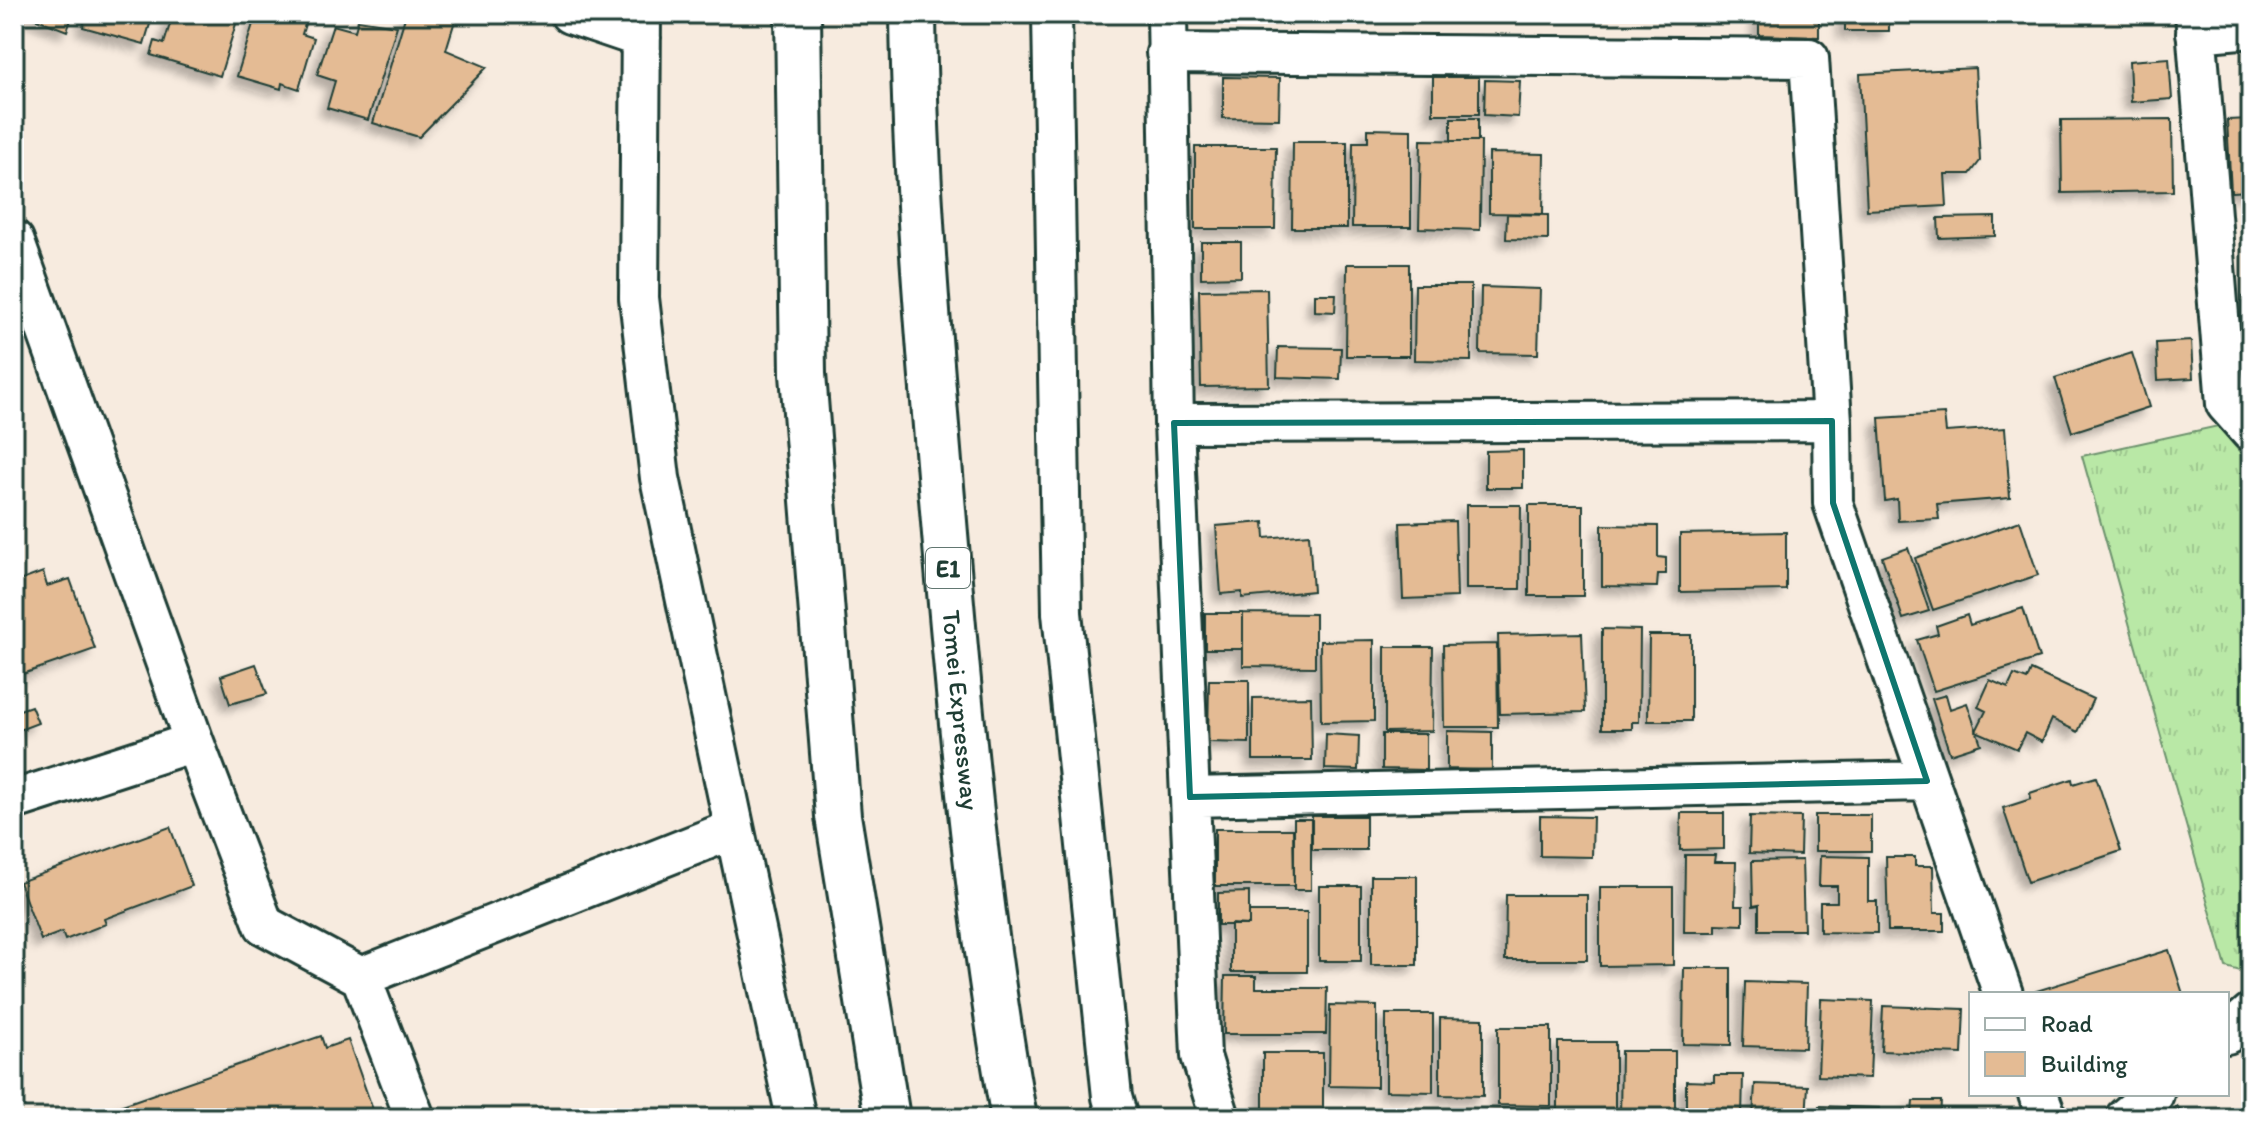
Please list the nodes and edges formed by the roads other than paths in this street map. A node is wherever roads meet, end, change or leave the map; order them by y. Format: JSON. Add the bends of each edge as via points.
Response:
{"nodes":[{"id":1,"x":570,"y":14,"type":"edge"},
{"id":2,"x":798,"y":14,"type":"edge"},
{"id":3,"x":913,"y":14,"type":"edge"},
{"id":4,"x":1052,"y":14,"type":"edge"},
{"id":5,"x":1167,"y":14,"type":"edge"},
{"id":6,"x":2195,"y":23,"type":"edge"},
{"id":7,"x":641,"y":26,"type":"edge"},
{"id":8,"x":2251,"y":28,"type":"edge"},
{"id":9,"x":1166,"y":53,"type":"junction"},
{"id":10,"x":14,"y":240,"type":"edge"},
{"id":11,"x":2239,"y":402,"type":"edge"},
{"id":12,"x":1832,"y":421,"type":"junction"},
{"id":13,"x":1174,"y":423,"type":"junction"},
{"id":14,"x":2251,"y":432,"type":"edge"},
{"id":15,"x":194,"y":742,"type":"junction"},
{"id":16,"x":1927,"y":781,"type":"junction"},
{"id":17,"x":1190,"y":797,"type":"junction"},
{"id":18,"x":14,"y":800,"type":"edge"},
{"id":19,"x":734,"y":829,"type":"junction"},
{"id":20,"x":361,"y":977,"type":"junction"},
{"id":21,"x":2002,"y":992,"type":"edge"},
{"id":22,"x":2251,"y":1013,"type":"edge"},
{"id":23,"x":2229,"y":1032,"type":"edge"},
{"id":24,"x":2039,"y":1096,"type":"edge"},
{"id":25,"x":2152,"y":1096,"type":"edge"},
{"id":26,"x":415,"y":1118,"type":"edge"},
{"id":27,"x":796,"y":1118,"type":"edge"},
{"id":28,"x":887,"y":1118,"type":"edge"},
{"id":29,"x":1014,"y":1118,"type":"edge"},
{"id":30,"x":1118,"y":1118,"type":"edge"},
{"id":31,"x":1220,"y":1118,"type":"edge"},
{"id":32,"x":2047,"y":1118,"type":"edge"},
{"id":33,"x":2125,"y":1118,"type":"edge"}],
"edges":[{"from":1,"to":7,"type":"street"},
{"from":2,"to":28,"type":"highway","via":[[803,374],[838,816]]},
{"from":3,"to":29,"type":"highway","name":"Tomei Expressway","number":"E1","via":[[929,345],[958,696]]},
{"from":4,"to":30,"type":"street","via":[[1062,613]]},
{"from":5,"to":9,"type":"street"},
{"from":6,"to":8,"type":"street"},
{"from":6,"to":11,"type":"street"},
{"from":7,"to":19,"type":"street","via":[[639,298],[658,463]]},
{"from":9,"to":12,"type":"street","via":[[1809,58]]},
{"from":9,"to":13,"type":"street"},
{"from":10,"to":15,"type":"street"},
{"from":11,"to":14,"type":"street"},
{"from":12,"to":13,"type":"street"},
{"from":12,"to":16,"type":"street","via":[[1833,503]]},
{"from":13,"to":17,"type":"street"},
{"from":15,"to":18,"type":"street"},
{"from":15,"to":20,"type":"street","via":[[264,925]]},
{"from":16,"to":17,"type":"street"},
{"from":16,"to":21,"type":"street"},
{"from":17,"to":31,"type":"street","via":[[1201,1056]]},
{"from":19,"to":20,"type":"street"},
{"from":19,"to":27,"type":"street"},
{"from":20,"to":26,"type":"street"},
{"from":22,"to":23,"type":"street"},
{"from":24,"to":32,"type":"street"},
{"from":25,"to":33,"type":"street"}]}
